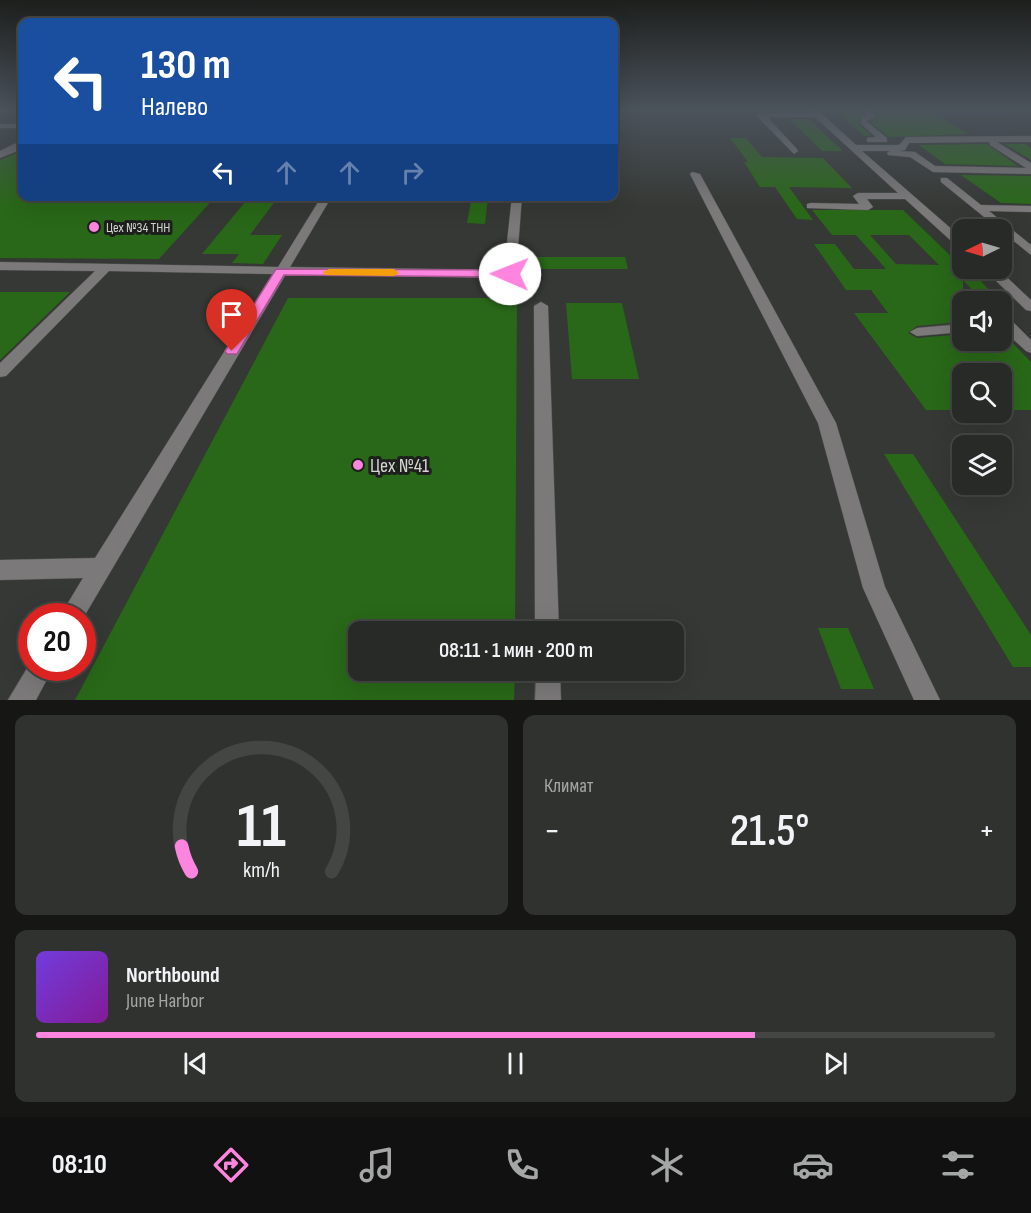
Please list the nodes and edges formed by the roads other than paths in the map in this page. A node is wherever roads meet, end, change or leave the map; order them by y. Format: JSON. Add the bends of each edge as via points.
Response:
{"nodes":[{"id":1,"x":786,"y":143,"type":"edge"},
{"id":2,"x":849,"y":143,"type":"edge"},
{"id":3,"x":905,"y":143,"type":"edge"},
{"id":4,"x":993,"y":144,"type":"dead end"},
{"id":5,"x":18,"y":146,"type":"edge"},
{"id":6,"x":794,"y":151,"type":"dead end"},
{"id":7,"x":858,"y":151,"type":"junction"},
{"id":8,"x":0,"y":155,"type":"edge"},
{"id":9,"x":1031,"y":167,"type":"edge"},
{"id":10,"x":1031,"y":171,"type":"edge"},
{"id":11,"x":695,"y":174,"type":"dead end"},
{"id":12,"x":944,"y":180,"type":"dead end"},
{"id":13,"x":908,"y":196,"type":"junction"},
{"id":14,"x":324,"y":201,"type":"edge"},
{"id":15,"x":517,"y":201,"type":"edge"},
{"id":16,"x":812,"y":206,"type":"dead end"},
{"id":17,"x":978,"y":208,"type":"junction"},
{"id":18,"x":1031,"y":208,"type":"edge"},
{"id":19,"x":952,"y":235,"type":"edge"},
{"id":20,"x":1031,"y":251,"type":"edge"},
{"id":21,"x":0,"y":266,"type":"edge"},
{"id":22,"x":107,"y":266,"type":"junction"},
{"id":23,"x":280,"y":272,"type":"junction"},
{"id":24,"x":1000,"y":279,"type":"edge"},
{"id":25,"x":541,"y":306,"type":"dead end"},
{"id":26,"x":1031,"y":307,"type":"edge"},
{"id":27,"x":952,"y":329,"type":"edge"},
{"id":28,"x":1012,"y":329,"type":"edge"},
{"id":29,"x":917,"y":332,"type":"dead end"},
{"id":30,"x":1031,"y":348,"type":"edge"},
{"id":31,"x":0,"y":372,"type":"edge"},
{"id":32,"x":101,"y":568,"type":"junction"},
{"id":33,"x":0,"y":570,"type":"edge"},
{"id":34,"x":80,"y":603,"type":"edge"},
{"id":35,"x":547,"y":621,"type":"edge"},
{"id":36,"x":33,"y":681,"type":"edge"},
{"id":37,"x":548,"y":681,"type":"edge"},
{"id":38,"x":21,"y":700,"type":"edge"},
{"id":39,"x":548,"y":700,"type":"edge"},
{"id":40,"x":927,"y":700,"type":"edge"}],
"edges":[{"from":1,"to":6,"type":"street"},
{"from":2,"to":7,"type":"street"},
{"from":3,"to":7,"type":"street","via":[[902,148]]},
{"from":4,"to":9,"type":"street"},
{"from":5,"to":8,"type":"street"},
{"from":7,"to":10,"type":"street","via":[[912,154],[933,169]]},
{"from":7,"to":13,"type":"street"},
{"from":11,"to":40,"type":"street","via":[[827,423],[874,588]]},
{"from":12,"to":17,"type":"street"},
{"from":13,"to":16,"type":"street","via":[[858,196],[868,207]]},
{"from":13,"to":19,"type":"street"},
{"from":14,"to":23,"type":"street"},
{"from":15,"to":23,"type":"street","via":[[510,274]]},
{"from":17,"to":18,"type":"street"},
{"from":17,"to":20,"type":"street"},
{"from":21,"to":22,"type":"street"},
{"from":22,"to":23,"type":"street"},
{"from":22,"to":31,"type":"street"},
{"from":23,"to":32,"type":"street"},
{"from":24,"to":26,"type":"street"},
{"from":25,"to":35,"type":"street"},
{"from":27,"to":29,"type":"street"},
{"from":28,"to":30,"type":"street"},
{"from":32,"to":33,"type":"street"},
{"from":32,"to":34,"type":"street"},
{"from":36,"to":38,"type":"street"},
{"from":37,"to":39,"type":"street"}]}
